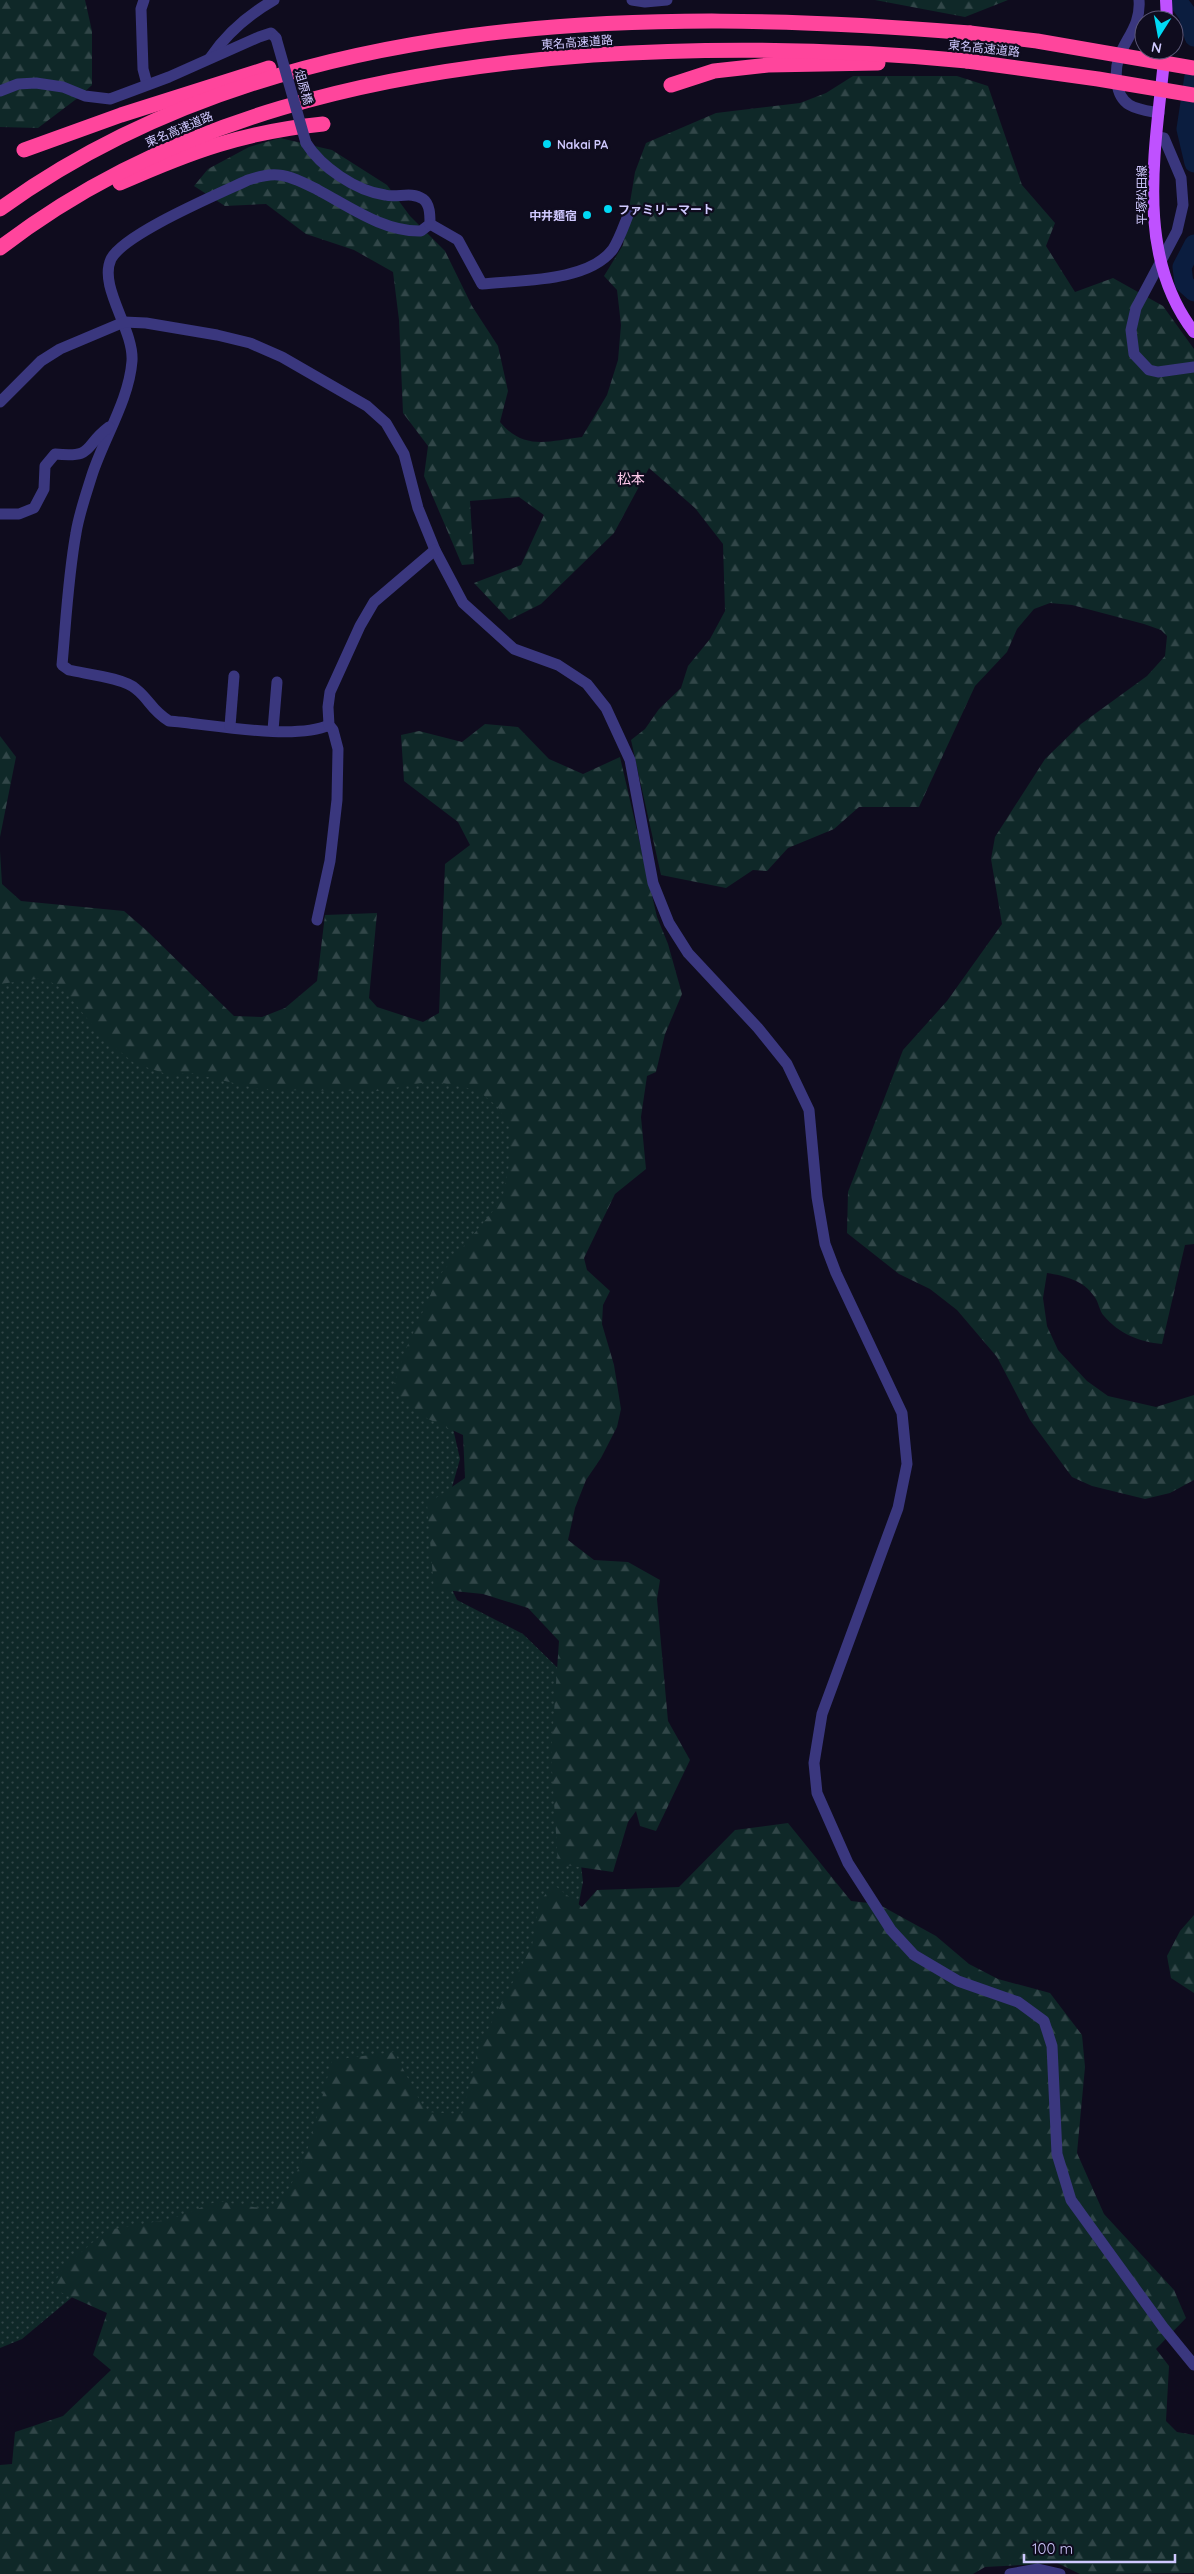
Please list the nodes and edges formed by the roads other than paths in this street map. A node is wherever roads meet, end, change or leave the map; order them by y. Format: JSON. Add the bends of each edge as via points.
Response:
{"nodes":[{"id":1,"x":274,"y":0,"type":"edge"},
{"id":2,"x":632,"y":0,"type":"edge"},
{"id":3,"x":667,"y":0,"type":"edge"},
{"id":4,"x":1139,"y":0,"type":"edge"},
{"id":5,"x":140,"y":3,"type":"edge"},
{"id":6,"x":495,"y":33,"type":"junction"},
{"id":7,"x":209,"y":59,"type":"junction"},
{"id":8,"x":1164,"y":60,"type":"edge"},
{"id":9,"x":967,"y":61,"type":"junction"},
{"id":10,"x":1194,"y":68,"type":"edge"},
{"id":11,"x":147,"y":84,"type":"junction"},
{"id":12,"x":671,"y":85,"type":"dead end"},
{"id":13,"x":0,"y":91,"type":"edge"},
{"id":14,"x":1194,"y":95,"type":"edge"},
{"id":15,"x":1159,"y":113,"type":"junction"},
{"id":16,"x":323,"y":124,"type":"dead end"},
{"id":17,"x":1157,"y":137,"type":"junction"},
{"id":18,"x":24,"y":150,"type":"dead end"},
{"id":19,"x":0,"y":208,"type":"edge"},
{"id":20,"x":629,"y":213,"type":"dead end"},
{"id":21,"x":430,"y":224,"type":"junction"},
{"id":22,"x":0,"y":248,"type":"edge"},
{"id":23,"x":0,"y":259,"type":"edge"},
{"id":24,"x":1161,"y":263,"type":"junction"},
{"id":25,"x":124,"y":322,"type":"junction"},
{"id":26,"x":1194,"y":332,"type":"edge"},
{"id":27,"x":1194,"y":367,"type":"edge"},
{"id":28,"x":0,"y":402,"type":"edge"},
{"id":29,"x":110,"y":426,"type":"junction"},
{"id":30,"x":0,"y":514,"type":"edge"},
{"id":31,"x":436,"y":550,"type":"junction"},
{"id":32,"x":234,"y":676,"type":"dead end"},
{"id":33,"x":277,"y":682,"type":"dead end"},
{"id":34,"x":329,"y":725,"type":"junction"},
{"id":35,"x":230,"y":726,"type":"junction"},
{"id":36,"x":273,"y":730,"type":"junction"},
{"id":37,"x":318,"y":920,"type":"dead end"},
{"id":38,"x":1194,"y":2365,"type":"edge"},
{"id":39,"x":1010,"y":2574,"type":"edge"},
{"id":40,"x":1060,"y":2574,"type":"edge"}],
"edges":[{"from":1,"to":7,"type":"street","via":[[245,18]]},
{"from":2,"to":3,"type":"street"},
{"from":4,"to":15,"type":"street","via":[[1136,25],[1115,68],[1118,94],[1125,104]]},
{"from":5,"to":11,"type":"street","via":[[143,69]]},
{"from":6,"to":10,"type":"highway","name":"東名高速道路","bridge":true,"via":[[657,22],[884,26],[1046,42]]},
{"from":6,"to":18,"type":"highway","via":[[386,42],[300,60],[130,112]]},
{"from":6,"to":19,"type":"highway","name":"東名高速道路","via":[[352,57],[228,92],[179,110],[99,147]]},
{"from":7,"to":11,"type":"street"},
{"from":7,"to":21,"type":"street","name":"俎原橋","bridge":true,"via":[[271,33],[276,38],[306,143],[314,154],[358,186],[385,196],[415,195],[425,200]]},
{"from":8,"to":15,"type":"main road","name":"平塚松田線"},
{"from":9,"to":12,"type":"highway","via":[[768,65],[714,71]]},
{"from":9,"to":14,"type":"highway","name":"東名高速道路","bridge":true,"via":[[1098,78]]},
{"from":9,"to":22,"type":"highway","name":"東名高速道路","via":[[855,52],[731,48],[492,64],[364,85],[258,114],[163,151],[97,184]]},
{"from":11,"to":13,"type":"street","via":[[102,99],[36,83],[18,84]]},
{"from":15,"to":17,"type":"main road","name":"平塚松田線"},
{"from":16,"to":23,"type":"highway","via":[[254,133],[178,157],[77,206]]},
{"from":17,"to":24,"type":"main road","name":"平塚松田線","via":[[1154,212]]},
{"from":17,"to":24,"type":"street","via":[[1164,138],[1181,178],[1183,205],[1177,231]]},
{"from":20,"to":21,"type":"street","via":[[613,249],[598,264],[556,277],[482,284],[458,240]]},
{"from":21,"to":25,"type":"street","via":[[421,231],[396,228],[303,182],[279,175],[248,180],[162,220],[112,258],[108,268],[110,289]]},
{"from":24,"to":26,"type":"main road","name":"平塚松田線","via":[[1174,296]]},
{"from":24,"to":27,"type":"street","via":[[1136,308],[1131,330],[1134,354],[1149,370],[1158,372]]},
{"from":25,"to":28,"type":"street","via":[[60,349],[41,361]]},
{"from":25,"to":29,"type":"street","via":[[130,337],[132,360],[123,400]]},
{"from":25,"to":31,"type":"street","via":[[146,323],[250,343],[282,357],[367,406],[386,423],[404,454],[418,508]]},
{"from":29,"to":30,"type":"street","via":[[86,452],[77,456],[55,454],[45,466],[44,489],[34,508],[19,514]]},
{"from":29,"to":35,"type":"street","via":[[76,532],[62,665],[69,670],[136,688],[155,712],[170,721]]},
{"from":31,"to":34,"type":"street","via":[[374,602],[330,692]]},
{"from":31,"to":38,"type":"street","via":[[463,603],[514,649],[558,664],[587,684],[606,708],[630,760],[653,883],[669,923],[688,953],[787,1064],[809,1110],[825,1244],[902,1413],[907,1464],[898,1508],[822,1714],[814,1762],[817,1793],[848,1863],[891,1930],[914,1954],[958,1981],[1018,2002],[1044,2021],[1052,2046],[1057,2154],[1071,2200],[1163,2328]]},
{"from":32,"to":35,"type":"street"},
{"from":33,"to":36,"type":"street"},
{"from":34,"to":36,"type":"street","via":[[320,729]]},
{"from":34,"to":37,"type":"street","via":[[338,749],[337,800],[330,861]]},
{"from":35,"to":36,"type":"street"},
{"from":39,"to":40,"type":"street","via":[[1038,2569]]}]}
